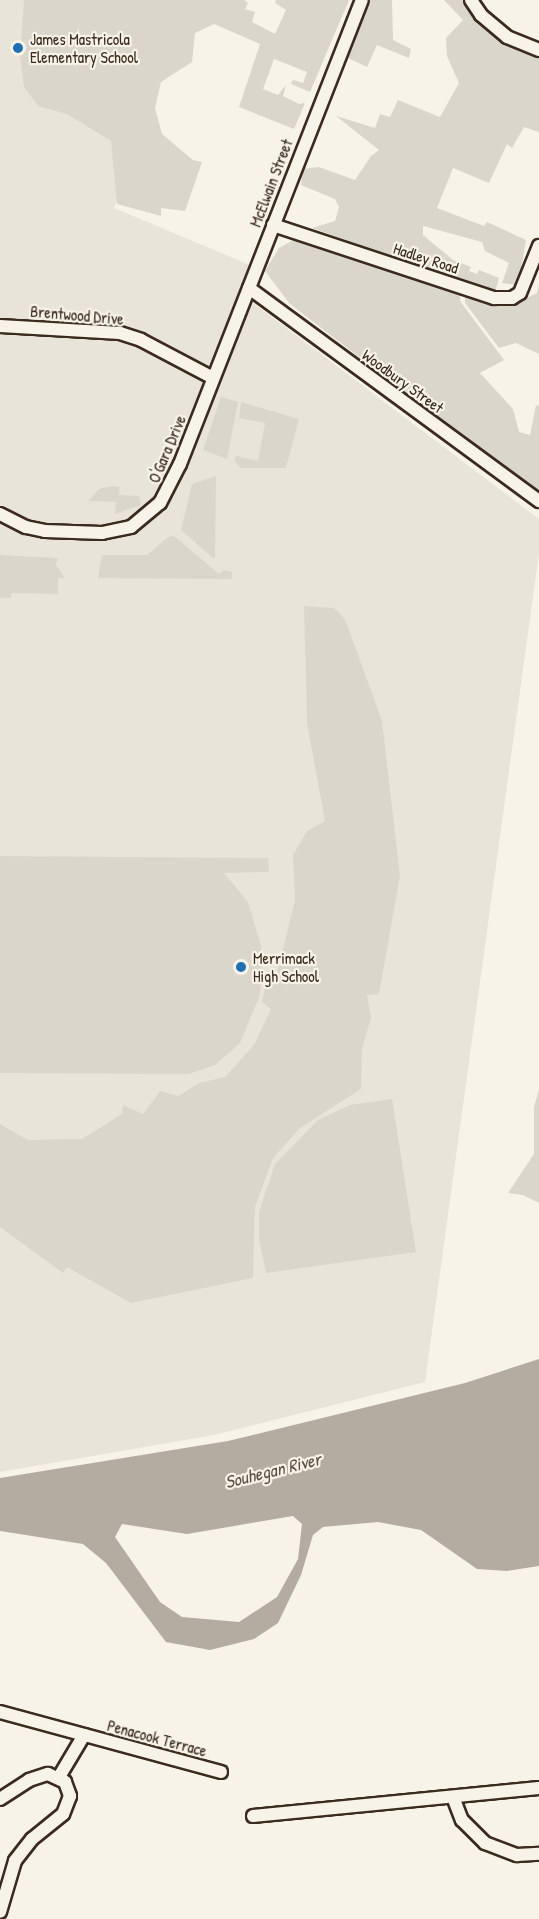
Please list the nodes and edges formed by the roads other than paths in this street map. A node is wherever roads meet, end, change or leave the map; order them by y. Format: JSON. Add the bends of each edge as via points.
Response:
{"nodes":[{"id":1,"x":362,"y":0,"type":"edge"},
{"id":2,"x":471,"y":0,"type":"edge"},
{"id":3,"x":539,"y":50,"type":"edge"},
{"id":4,"x":273,"y":225,"type":"junction"},
{"id":5,"x":539,"y":246,"type":"edge"},
{"id":6,"x":249,"y":288,"type":"junction"},
{"id":7,"x":0,"y":326,"type":"edge"},
{"id":8,"x":213,"y":378,"type":"junction"},
{"id":9,"x":539,"y":501,"type":"edge"},
{"id":10,"x":0,"y":514,"type":"edge"},
{"id":11,"x":0,"y":1712,"type":"edge"},
{"id":12,"x":84,"y":1735,"type":"junction"},
{"id":13,"x":221,"y":1772,"type":"dead end"},
{"id":14,"x":59,"y":1777,"type":"junction"},
{"id":15,"x":539,"y":1788,"type":"edge"},
{"id":16,"x":453,"y":1797,"type":"junction"},
{"id":17,"x":0,"y":1799,"type":"edge"},
{"id":18,"x":253,"y":1816,"type":"dead end"},
{"id":19,"x":539,"y":1854,"type":"edge"},
{"id":20,"x":3,"y":1885,"type":"edge"},
{"id":21,"x":0,"y":1912,"type":"edge"}],
"edges":[{"from":1,"to":4,"type":"street","name":"McElwain Street"},
{"from":2,"to":3,"type":"street","via":[[481,15],[507,38]]},
{"from":4,"to":5,"type":"street","name":"Hadley Road","via":[[494,298],[512,298],[520,293]]},
{"from":4,"to":6,"type":"street","name":"McElwain Street"},
{"from":6,"to":8,"type":"street","name":"McElwain Street"},
{"from":6,"to":9,"type":"street","name":"Woodbury Street"},
{"from":7,"to":8,"type":"street","name":"Brentwood Drive","via":[[120,333]]},
{"from":8,"to":10,"type":"street","name":"O'Gara Drive","via":[[172,483],[143,520],[119,531],[82,533],[26,527]]},
{"from":11,"to":12,"type":"street","name":"Penacook Terrace"},
{"from":12,"to":13,"type":"street","name":"Penacook Terrace"},
{"from":12,"to":14,"type":"street","name":"Penacook Terrace"},
{"from":14,"to":17,"type":"street","via":[[40,1775]]},
{"from":14,"to":20,"type":"street","via":[[70,1792],[68,1807],[26,1846]]},
{"from":15,"to":16,"type":"street"},
{"from":16,"to":18,"type":"street"},
{"from":16,"to":19,"type":"street","via":[[462,1820],[485,1843],[517,1855]]},
{"from":20,"to":21,"type":"street"}]}
